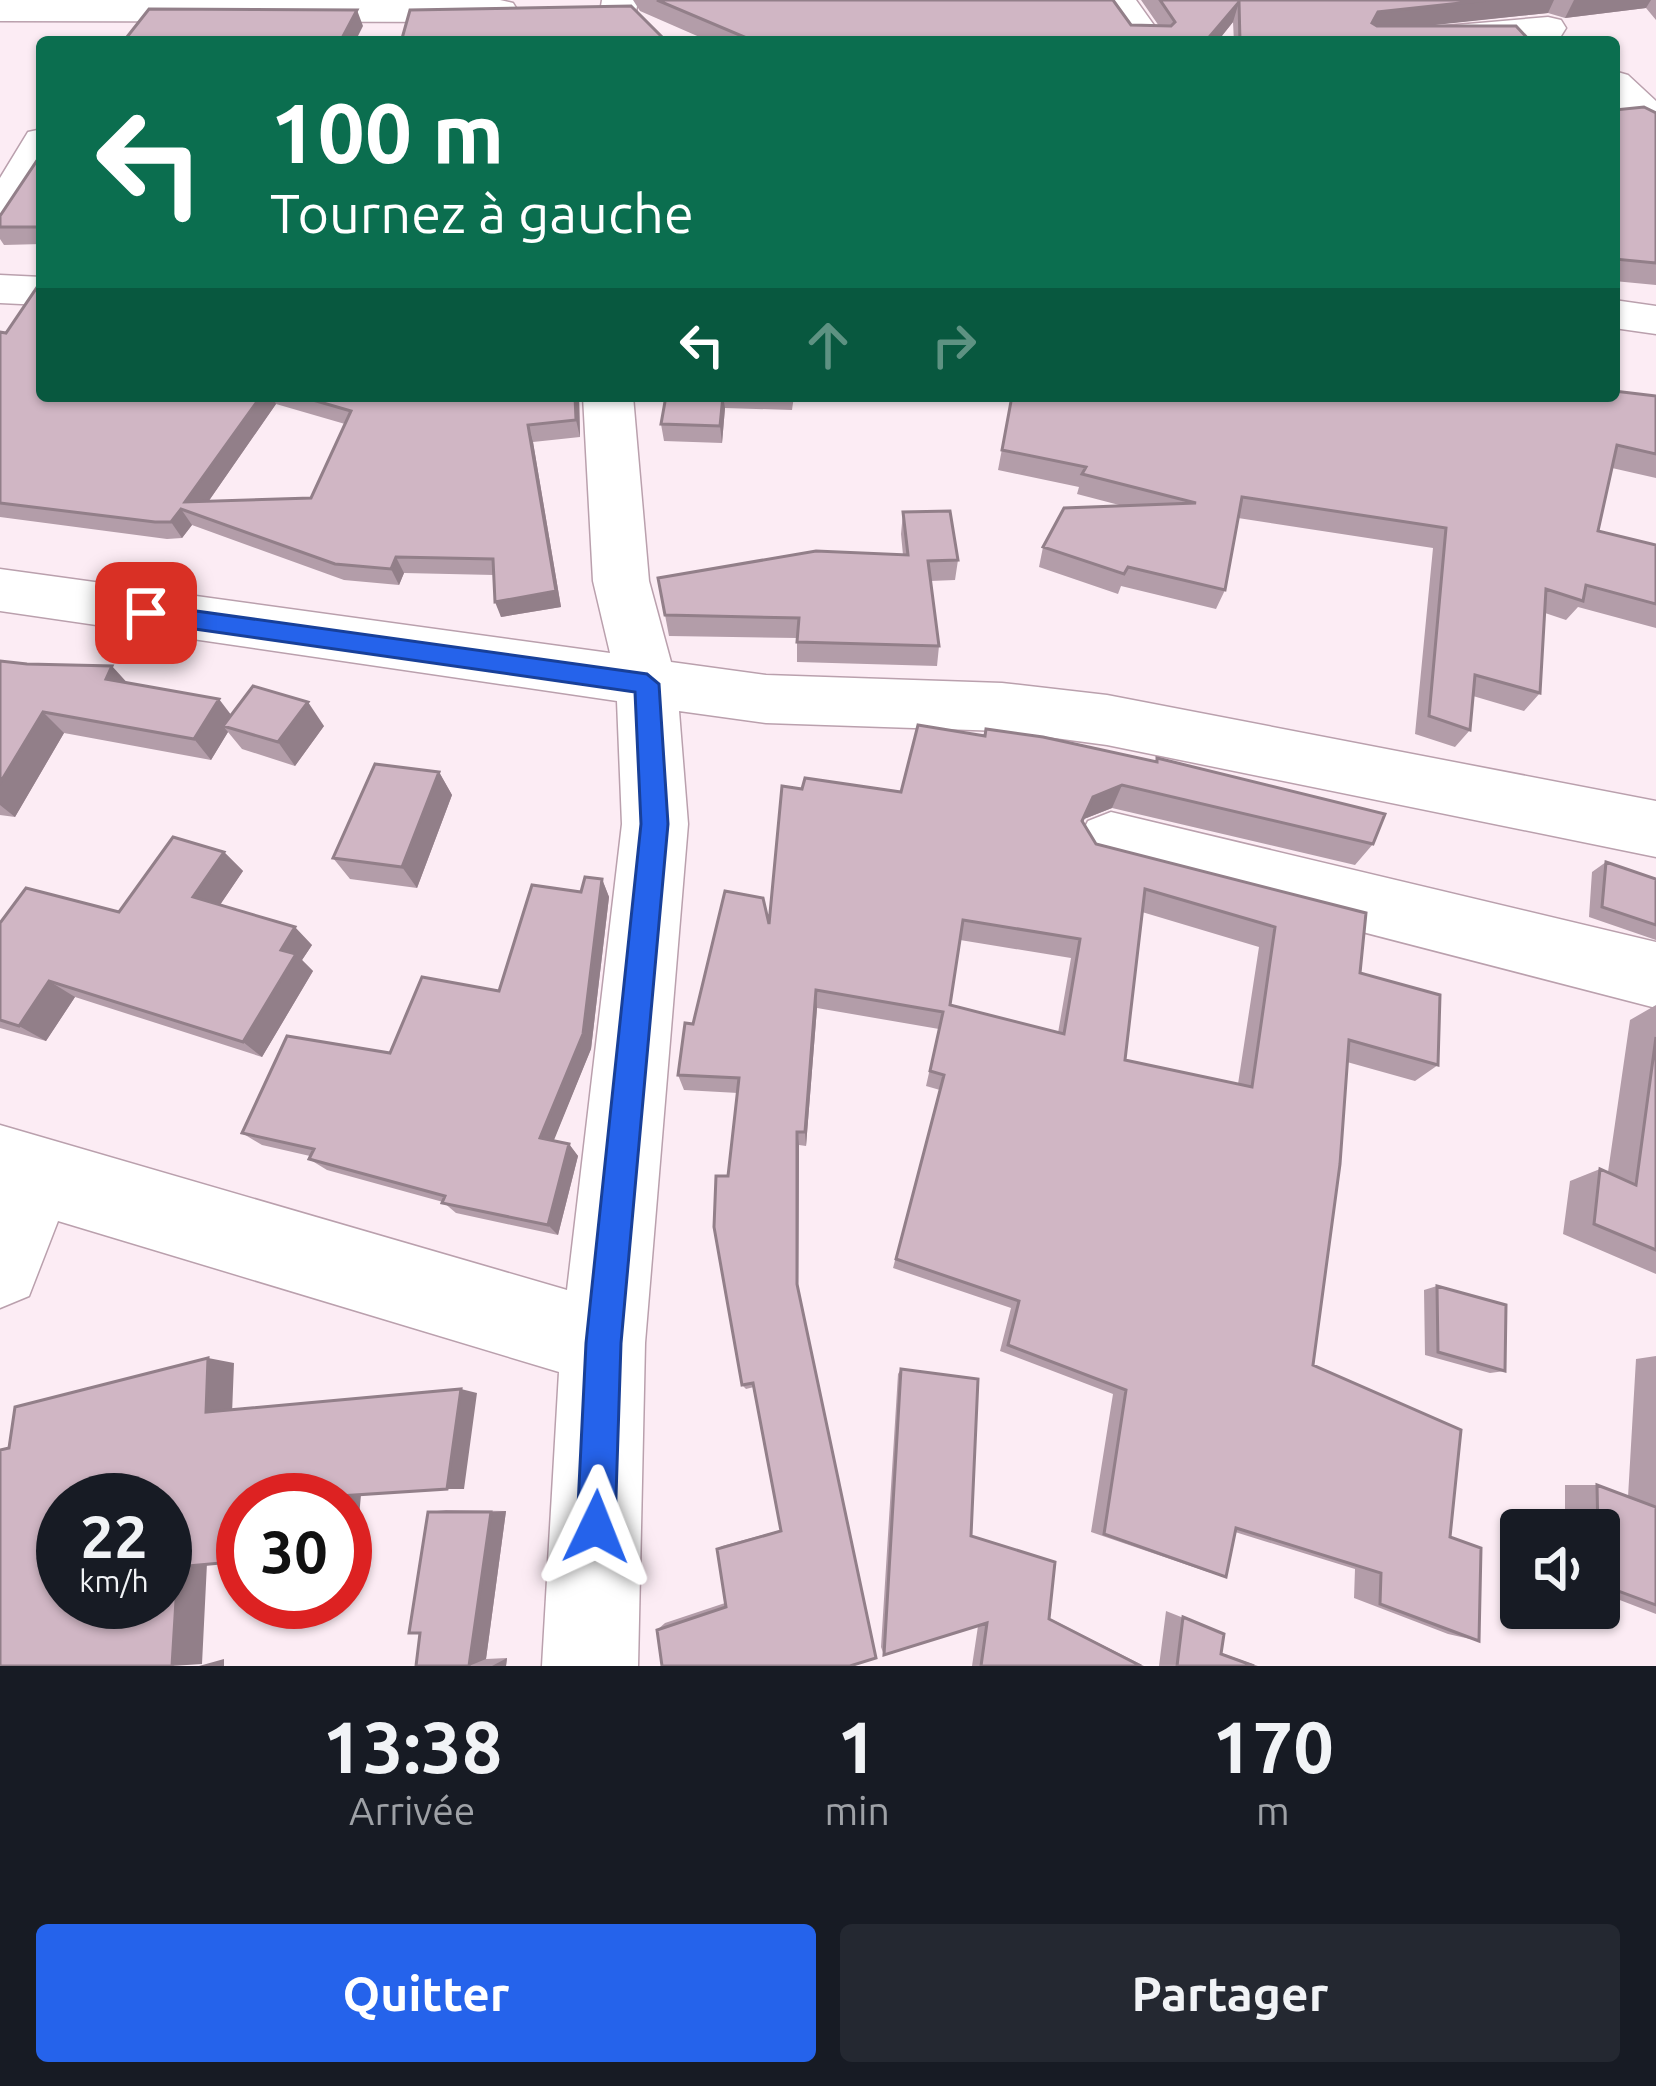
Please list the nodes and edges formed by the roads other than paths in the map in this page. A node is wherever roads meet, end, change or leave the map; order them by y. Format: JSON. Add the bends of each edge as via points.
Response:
{"nodes":[{"id":1,"x":1118,"y":0,"type":"edge"},
{"id":2,"x":1518,"y":0,"type":"edge"},
{"id":3,"x":145,"y":5,"type":"edge"},
{"id":4,"x":0,"y":10,"type":"edge"},
{"id":5,"x":529,"y":11,"type":"edge"},
{"id":6,"x":574,"y":11,"type":"edge"},
{"id":7,"x":617,"y":18,"type":"edge"},
{"id":8,"x":1557,"y":35,"type":"edge"},
{"id":9,"x":121,"y":36,"type":"edge"},
{"id":10,"x":1144,"y":36,"type":"edge"},
{"id":11,"x":1621,"y":69,"type":"edge"},
{"id":12,"x":1656,"y":122,"type":"edge"},
{"id":13,"x":36,"y":151,"type":"edge"},
{"id":14,"x":0,"y":214,"type":"edge"},
{"id":15,"x":0,"y":289,"type":"edge"},
{"id":16,"x":36,"y":291,"type":"edge"},
{"id":17,"x":1620,"y":315,"type":"edge"},
{"id":18,"x":1656,"y":320,"type":"edge"},
{"id":19,"x":608,"y":402,"type":"edge"},
{"id":20,"x":0,"y":590,"type":"edge"},
{"id":21,"x":647,"y":684,"type":"junction"},
{"id":22,"x":1656,"y":829,"type":"edge"},
{"id":23,"x":1112,"y":841,"type":"dead end"},
{"id":24,"x":1656,"y":975,"type":"edge"},
{"id":25,"x":18,"y":1168,"type":"edge"},
{"id":26,"x":0,"y":1267,"type":"edge"},
{"id":27,"x":603,"y":1343,"type":"junction"},
{"id":28,"x":590,"y":1666,"type":"edge"}],
"edges":[{"from":1,"to":10,"type":"street"},
{"from":2,"to":8,"type":"street"},
{"from":3,"to":4,"type":"street"},
{"from":3,"to":5,"type":"street"},
{"from":3,"to":9,"type":"street"},
{"from":6,"to":7,"type":"street"},
{"from":11,"to":12,"type":"street"},
{"from":13,"to":14,"type":"street"},
{"from":15,"to":16,"type":"street"},
{"from":17,"to":18,"type":"street"},
{"from":19,"to":21,"type":"street","via":[[621,581]]},
{"from":20,"to":21,"type":"street"},
{"from":21,"to":22,"type":"street","via":[[1107,720]]},
{"from":21,"to":27,"type":"street","via":[[655,824]]},
{"from":23,"to":24,"type":"street"},
{"from":25,"to":26,"type":"street"},
{"from":25,"to":27,"type":"street"},
{"from":27,"to":28,"type":"street"}]}
